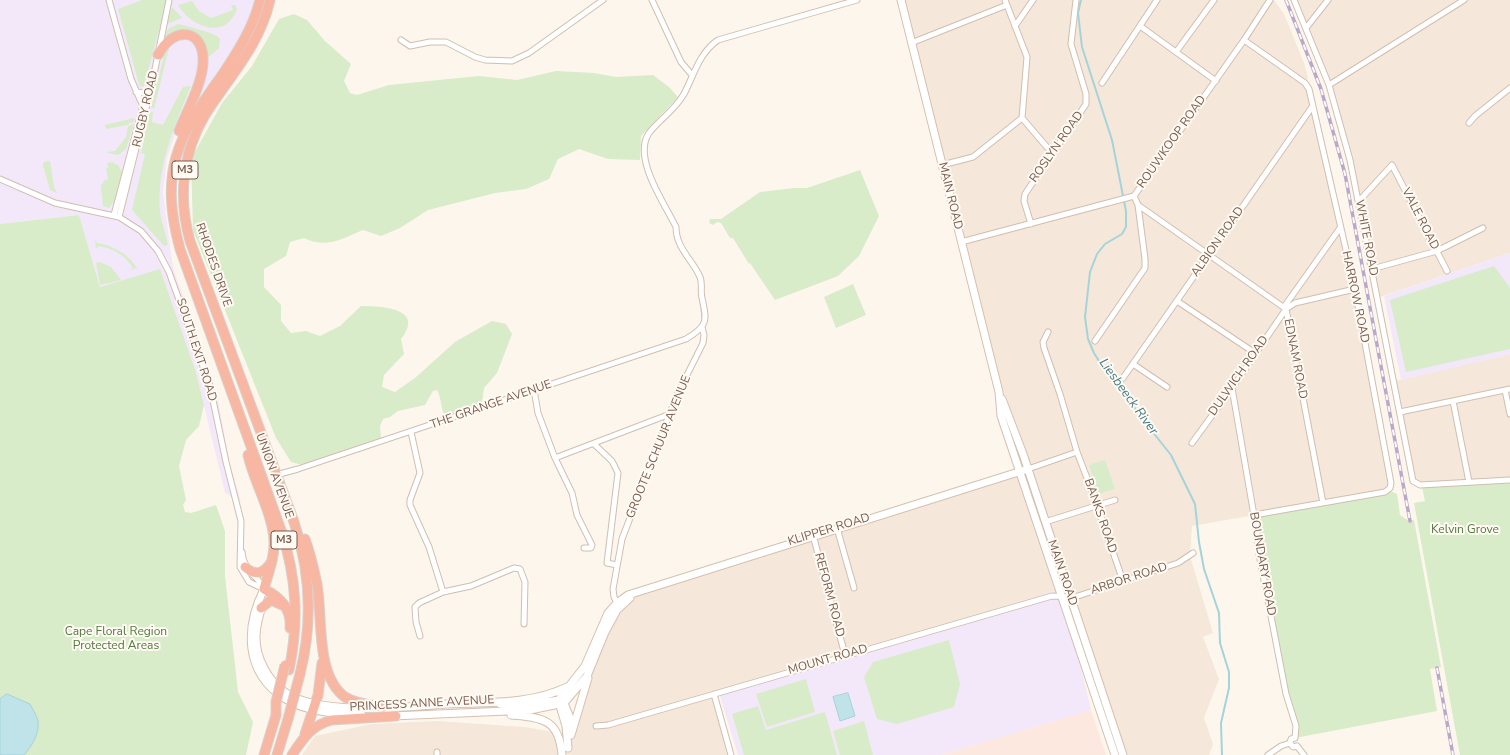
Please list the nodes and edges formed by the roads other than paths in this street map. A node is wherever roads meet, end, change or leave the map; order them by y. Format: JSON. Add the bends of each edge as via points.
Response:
{"nodes":[{"id":1,"x":109,"y":0,"type":"edge"},
{"id":2,"x":169,"y":0,"type":"edge"},
{"id":3,"x":260,"y":0,"type":"edge"},
{"id":4,"x":270,"y":0,"type":"edge"},
{"id":5,"x":603,"y":0,"type":"edge"},
{"id":6,"x":652,"y":0,"type":"edge"},
{"id":7,"x":857,"y":0,"type":"edge"},
{"id":8,"x":901,"y":0,"type":"edge"},
{"id":9,"x":1033,"y":0,"type":"edge"},
{"id":10,"x":1076,"y":0,"type":"edge"},
{"id":11,"x":1157,"y":0,"type":"edge"},
{"id":12,"x":1214,"y":0,"type":"edge"},
{"id":13,"x":1270,"y":0,"type":"edge"},
{"id":14,"x":1294,"y":0,"type":"edge"},
{"id":15,"x":1328,"y":0,"type":"edge"},
{"id":16,"x":1464,"y":0,"type":"edge"},
{"id":17,"x":1006,"y":3,"type":"edge"},
{"id":18,"x":1015,"y":26,"type":"junction"},
{"id":19,"x":1140,"y":26,"type":"junction"},
{"id":20,"x":1306,"y":28,"type":"junction"},
{"id":21,"x":401,"y":40,"type":"dead end"},
{"id":22,"x":1244,"y":40,"type":"junction"},
{"id":23,"x":911,"y":43,"type":"junction"},
{"id":24,"x":1176,"y":52,"type":"junction"},
{"id":25,"x":158,"y":55,"type":"junction"},
{"id":26,"x":692,"y":75,"type":"junction"},
{"id":27,"x":1216,"y":81,"type":"junction"},
{"id":28,"x":1102,"y":83,"type":"dead end"},
{"id":29,"x":152,"y":84,"type":"junction"},
{"id":30,"x":1329,"y":85,"type":"junction"},
{"id":31,"x":1510,"y":88,"type":"edge"},
{"id":32,"x":136,"y":92,"type":"junction"},
{"id":33,"x":1312,"y":107,"type":"junction"},
{"id":34,"x":1022,"y":118,"type":"junction"},
{"id":35,"x":1469,"y":123,"type":"dead end"},
{"id":36,"x":1052,"y":153,"type":"junction"},
{"id":37,"x":942,"y":165,"type":"junction"},
{"id":38,"x":0,"y":179,"type":"edge"},
{"id":39,"x":1134,"y":196,"type":"junction"},
{"id":40,"x":1359,"y":201,"type":"junction"},
{"id":41,"x":1138,"y":205,"type":"junction"},
{"id":42,"x":114,"y":215,"type":"junction"},
{"id":43,"x":119,"y":217,"type":"junction"},
{"id":44,"x":1031,"y":224,"type":"junction"},
{"id":45,"x":1340,"y":228,"type":"junction"},
{"id":46,"x":1483,"y":228,"type":"dead end"},
{"id":47,"x":961,"y":242,"type":"junction"},
{"id":48,"x":180,"y":249,"type":"junction"},
{"id":49,"x":1437,"y":250,"type":"junction"},
{"id":50,"x":1208,"y":255,"type":"junction"},
{"id":51,"x":1372,"y":269,"type":"junction"},
{"id":52,"x":1447,"y":271,"type":"dead end"},
{"id":53,"x":1355,"y":289,"type":"junction"},
{"id":54,"x":1177,"y":301,"type":"junction"},
{"id":55,"x":1285,"y":308,"type":"junction"},
{"id":56,"x":702,"y":327,"type":"junction"},
{"id":57,"x":1048,"y":332,"type":"dead end"},
{"id":58,"x":1094,"y":341,"type":"dead end"},
{"id":59,"x":1255,"y":353,"type":"junction"},
{"id":60,"x":1133,"y":364,"type":"junction"},
{"id":61,"x":1123,"y":378,"type":"dead end"},
{"id":62,"x":1167,"y":387,"type":"dead end"},
{"id":63,"x":1232,"y":388,"type":"junction"},
{"id":64,"x":1508,"y":389,"type":"edge"},
{"id":65,"x":534,"y":390,"type":"junction"},
{"id":66,"x":999,"y":392,"type":"junction"},
{"id":67,"x":1453,"y":401,"type":"junction"},
{"id":68,"x":1400,"y":412,"type":"junction"},
{"id":69,"x":670,"y":414,"type":"junction"},
{"id":70,"x":1510,"y":414,"type":"edge"},
{"id":71,"x":240,"y":416,"type":"junction"},
{"id":72,"x":411,"y":432,"type":"junction"},
{"id":73,"x":1192,"y":443,"type":"dead end"},
{"id":74,"x":594,"y":444,"type":"junction"},
{"id":75,"x":1077,"y":452,"type":"junction"},
{"id":76,"x":555,"y":458,"type":"junction"},
{"id":77,"x":1028,"y":469,"type":"junction"},
{"id":78,"x":1020,"y":472,"type":"junction"},
{"id":79,"x":277,"y":476,"type":"junction"},
{"id":80,"x":1510,"y":480,"type":"edge"},
{"id":81,"x":1469,"y":482,"type":"junction"},
{"id":82,"x":1115,"y":500,"type":"dead end"},
{"id":83,"x":1323,"y":503,"type":"junction"},
{"id":84,"x":1097,"y":506,"type":"junction"},
{"id":85,"x":1254,"y":515,"type":"junction"},
{"id":86,"x":1045,"y":522,"type":"junction"},
{"id":87,"x":837,"y":528,"type":"junction"},
{"id":88,"x":813,"y":536,"type":"junction"},
{"id":89,"x":241,"y":545,"type":"junction"},
{"id":90,"x":584,"y":548,"type":"dead end"},
{"id":91,"x":1193,"y":553,"type":"dead end"},
{"id":92,"x":272,"y":562,"type":"junction"},
{"id":93,"x":617,"y":565,"type":"junction"},
{"id":94,"x":245,"y":567,"type":"junction"},
{"id":95,"x":1123,"y":581,"type":"junction"},
{"id":96,"x":854,"y":588,"type":"dead end"},
{"id":97,"x":264,"y":589,"type":"junction"},
{"id":98,"x":443,"y":592,"type":"junction"},
{"id":99,"x":1062,"y":596,"type":"junction"},
{"id":100,"x":1070,"y":597,"type":"junction"},
{"id":101,"x":618,"y":605,"type":"junction"},
{"id":102,"x":261,"y":608,"type":"junction"},
{"id":103,"x":287,"y":608,"type":"junction"},
{"id":104,"x":524,"y":624,"type":"dead end"},
{"id":105,"x":420,"y":636,"type":"dead end"},
{"id":106,"x":323,"y":650,"type":"junction"},
{"id":107,"x":845,"y":655,"type":"junction"},
{"id":108,"x":287,"y":668,"type":"junction"},
{"id":109,"x":590,"y":670,"type":"junction"},
{"id":110,"x":570,"y":685,"type":"junction"},
{"id":111,"x":714,"y":694,"type":"junction"},
{"id":112,"x":483,"y":702,"type":"junction"},
{"id":113,"x":561,"y":703,"type":"junction"},
{"id":114,"x":314,"y":706,"type":"junction"},
{"id":115,"x":383,"y":707,"type":"junction"},
{"id":116,"x":496,"y":711,"type":"junction"},
{"id":117,"x":396,"y":716,"type":"junction"},
{"id":118,"x":596,"y":726,"type":"dead end"},
{"id":119,"x":572,"y":735,"type":"junction"},
{"id":120,"x":305,"y":736,"type":"junction"},
{"id":121,"x":1295,"y":738,"type":"junction"},
{"id":122,"x":1290,"y":743,"type":"junction"},
{"id":123,"x":1297,"y":746,"type":"junction"},
{"id":124,"x":567,"y":752,"type":"edge"},
{"id":125,"x":264,"y":755,"type":"edge"},
{"id":126,"x":277,"y":755,"type":"edge"},
{"id":127,"x":292,"y":755,"type":"edge"},
{"id":128,"x":562,"y":755,"type":"edge"},
{"id":129,"x":731,"y":755,"type":"edge"},
{"id":130,"x":1114,"y":755,"type":"edge"},
{"id":131,"x":1123,"y":755,"type":"edge"},
{"id":132,"x":1268,"y":755,"type":"edge"},
{"id":133,"x":1304,"y":755,"type":"edge"}],
"edges":[{"from":1,"to":32,"type":"street","name":"RUGBY ROAD"},
{"from":2,"to":25,"type":"street","name":"RUGBY ROAD"},
{"from":3,"to":48,"type":"highway","name":"RHODES DRIVE","number":"M3","via":[[247,36],[190,122],[178,151],[172,181],[171,205]]},
{"from":4,"to":79,"type":"highway","name":"RHODES DRIVE","number":"M3","via":[[263,24],[249,53],[198,129],[187,159],[183,202],[190,241]]},
{"from":5,"to":21,"type":"street","via":[[529,53],[512,61],[475,57],[446,42],[410,46]]},
{"from":6,"to":26,"type":"street","via":[[681,62]]},
{"from":7,"to":26,"type":"street","name":"GROOTE SCHUUR AVENUE","via":[[723,38],[710,47]]},
{"from":8,"to":23,"type":"main road","name":"MAIN ROAD"},
{"from":9,"to":18,"type":"street"},
{"from":10,"to":36,"type":"street","name":"ROSLYN ROAD","via":[[1071,44],[1086,94],[1086,104]]},
{"from":11,"to":19,"type":"street"},
{"from":12,"to":24,"type":"street"},
{"from":13,"to":22,"type":"street","name":"ROUWKOOP ROAD"},
{"from":14,"to":20,"type":"street","name":"WHITE ROAD"},
{"from":15,"to":20,"type":"street"},
{"from":16,"to":30,"type":"street"},
{"from":17,"to":18,"type":"street"},
{"from":17,"to":23,"type":"street"},
{"from":18,"to":34,"type":"street","via":[[1027,61]]},
{"from":19,"to":24,"type":"street"},
{"from":19,"to":28,"type":"street"},
{"from":20,"to":30,"type":"street","name":"WHITE ROAD"},
{"from":22,"to":27,"type":"street","name":"ROUWKOOP ROAD"},
{"from":22,"to":33,"type":"street","name":"HARROW ROAD","via":[[1305,83]]},
{"from":23,"to":37,"type":"main road","name":"MAIN ROAD"},
{"from":24,"to":27,"type":"street"},
{"from":25,"to":29,"type":"street","name":"RUGBY ROAD"},
{"from":25,"to":48,"type":"highway","via":[[167,40],[184,34],[196,39],[202,52],[202,70],[172,150],[166,186],[170,232]]},
{"from":26,"to":56,"type":"street","name":"GROOTE SCHUUR AVENUE","via":[[679,102],[648,135],[644,148],[648,170],[676,227],[679,246],[700,276],[706,312]]},
{"from":27,"to":39,"type":"street","name":"ROUWKOOP ROAD"},
{"from":29,"to":32,"type":"street","via":[[145,93]]},
{"from":29,"to":43,"type":"street","name":"RUGBY ROAD"},
{"from":30,"to":40,"type":"street","name":"WHITE ROAD"},
{"from":31,"to":35,"type":"street"},
{"from":32,"to":42,"type":"street","name":"RUGBY ROAD","via":[[143,108]]},
{"from":33,"to":45,"type":"street","name":"HARROW ROAD"},
{"from":33,"to":50,"type":"street","name":"ALBION ROAD"},
{"from":34,"to":36,"type":"street"},
{"from":34,"to":37,"type":"street","via":[[977,154],[968,159]]},
{"from":36,"to":44,"type":"street","name":"ROSLYN ROAD","via":[[1025,194],[1024,201]]},
{"from":37,"to":47,"type":"main road","name":"MAIN ROAD"},
{"from":38,"to":42,"type":"street","name":"SOUTH EXIT ROAD","via":[[55,203]]},
{"from":39,"to":41,"type":"street"},
{"from":39,"to":44,"type":"street","name":"ROUWKOOP ROAD"},
{"from":40,"to":49,"type":"street","name":"VALE ROAD","via":[[1390,166],[1394,166]]},
{"from":40,"to":51,"type":"street","name":"WHITE ROAD"},
{"from":41,"to":50,"type":"street","name":"EDNAM ROAD"},
{"from":41,"to":58,"type":"street","via":[[1145,268]]},
{"from":42,"to":43,"type":"street","name":"SOUTH EXIT ROAD"},
{"from":43,"to":89,"type":"street","name":"SOUTH EXIT ROAD","via":[[136,227],[151,242],[170,272],[210,386],[242,528]]},
{"from":44,"to":47,"type":"street","name":"ROUWKOOP ROAD"},
{"from":45,"to":53,"type":"street","name":"HARROW ROAD"},
{"from":45,"to":55,"type":"street","name":"DULWICH ROAD"},
{"from":46,"to":49,"type":"street"},
{"from":47,"to":66,"type":"main road","name":"MAIN ROAD"},
{"from":48,"to":71,"type":"highway","name":"RHODES DRIVE","number":"M3"},
{"from":49,"to":51,"type":"street"},
{"from":49,"to":52,"type":"street","name":"VALE ROAD"},
{"from":50,"to":54,"type":"street","name":"ALBION ROAD"},
{"from":50,"to":55,"type":"street","name":"EDNAM ROAD"},
{"from":51,"to":68,"type":"street","name":"WHITE ROAD"},
{"from":53,"to":55,"type":"street","via":[[1295,303]]},
{"from":53,"to":83,"type":"street","name":"HARROW ROAD","via":[[1390,476],[1390,488],[1384,492]]},
{"from":54,"to":59,"type":"street"},
{"from":54,"to":60,"type":"street","name":"ALBION ROAD"},
{"from":55,"to":59,"type":"street","name":"DULWICH ROAD"},
{"from":55,"to":83,"type":"street","name":"EDNAM ROAD"},
{"from":56,"to":65,"type":"street","name":"THE GRANGE AVENUE","via":[[686,339]]},
{"from":56,"to":69,"type":"street","name":"GROOTE SCHUUR AVENUE","via":[[703,343]]},
{"from":57,"to":75,"type":"street","name":"BANKS ROAD","via":[[1043,342],[1044,348]]},
{"from":59,"to":63,"type":"street","name":"DULWICH ROAD"},
{"from":60,"to":61,"type":"street","name":"ALBION ROAD"},
{"from":60,"to":62,"type":"street"},
{"from":63,"to":73,"type":"street","name":"DULWICH ROAD"},
{"from":63,"to":85,"type":"street","name":"BOUNDARY ROAD"},
{"from":64,"to":67,"type":"street"},
{"from":64,"to":70,"type":"street"},
{"from":65,"to":72,"type":"street","name":"THE GRANGE AVENUE"},
{"from":65,"to":76,"type":"street","via":[[538,413]]},
{"from":66,"to":77,"type":"main road","name":"MAIN ROAD"},
{"from":66,"to":78,"type":"main road","name":"MAIN ROAD","via":[[1001,416]]},
{"from":67,"to":68,"type":"street"},
{"from":67,"to":81,"type":"street"},
{"from":68,"to":81,"type":"street","name":"WHITE ROAD","via":[[1414,483],[1420,485]]},
{"from":69,"to":74,"type":"street"},
{"from":69,"to":93,"type":"street","name":"GROOTE SCHUUR AVENUE","via":[[622,539]]},
{"from":71,"to":92,"type":"highway","via":[[250,461],[274,534]]},
{"from":71,"to":108,"type":"highway","name":"UNION AVENUE","number":"M3","via":[[291,562],[296,595],[296,619]]},
{"from":72,"to":79,"type":"street","name":"THE GRANGE AVENUE"},
{"from":72,"to":98,"type":"street","via":[[420,473],[410,505],[429,547]]},
{"from":74,"to":76,"type":"street"},
{"from":74,"to":93,"type":"street","via":[[612,461],[618,473],[607,563]]},
{"from":75,"to":77,"type":"street"},
{"from":75,"to":84,"type":"street","name":"BANKS ROAD"},
{"from":76,"to":90,"type":"street","via":[[567,479],[577,515],[592,545],[591,548]]},
{"from":77,"to":78,"type":"main road","name":"KLIPPER ROAD"},
{"from":77,"to":86,"type":"main road","name":"MAIN ROAD"},
{"from":78,"to":87,"type":"main road","name":"KLIPPER ROAD"},
{"from":78,"to":99,"type":"main road","name":"MAIN ROAD"},
{"from":79,"to":106,"type":"highway","via":[[293,506],[312,564],[319,595]]},
{"from":79,"to":126,"type":"highway","name":"UNION AVENUE","number":"M3","bridge":true,"via":[[299,537],[308,584],[308,633],[300,674]]},
{"from":80,"to":81,"type":"street"},
{"from":82,"to":84,"type":"street"},
{"from":83,"to":85,"type":"street"},
{"from":84,"to":86,"type":"street"},
{"from":84,"to":95,"type":"street","name":"BANKS ROAD"},
{"from":85,"to":121,"type":"street","name":"BOUNDARY ROAD","via":[[1286,694],[1296,726]]},
{"from":86,"to":100,"type":"main road","name":"MAIN ROAD"},
{"from":87,"to":88,"type":"main road","name":"KLIPPER ROAD"},
{"from":87,"to":96,"type":"street"},
{"from":88,"to":101,"type":"main road","name":"KLIPPER ROAD","via":[[639,590]]},
{"from":88,"to":107,"type":"street","name":"REFORM ROAD"},
{"from":89,"to":94,"type":"street"},
{"from":89,"to":97,"type":"street","via":[[239,559],[243,576],[252,585]]},
{"from":91,"to":95,"type":"street","name":"ARBOR ROAD","via":[[1180,563]]},
{"from":92,"to":94,"type":"highway","via":[[258,573],[251,572]]},
{"from":92,"to":97,"type":"highway"},
{"from":93,"to":101,"type":"street","name":"GROOTE SCHUUR AVENUE","via":[[613,589]]},
{"from":94,"to":97,"type":"street"},
{"from":95,"to":100,"type":"street","name":"ARBOR ROAD"},
{"from":97,"to":102,"type":"main road","name":"PRINCESS ANNE AVENUE"},
{"from":97,"to":103,"type":"highway","via":[[280,598]]},
{"from":97,"to":114,"type":"main road","name":"PRINCESS ANNE AVENUE","via":[[255,609],[251,628],[251,646],[256,664],[268,683],[284,698]]},
{"from":98,"to":104,"type":"street","via":[[471,586],[514,568],[520,568],[525,582]]},
{"from":98,"to":105,"type":"street","via":[[415,607]]},
{"from":99,"to":100,"type":"street","name":"ARBOR ROAD"},
{"from":99,"to":107,"type":"street","name":"MOUNT ROAD","via":[[1052,596]]},
{"from":99,"to":130,"type":"main road","name":"MAIN ROAD"},
{"from":100,"to":131,"type":"main road","name":"MAIN ROAD"},
{"from":101,"to":109,"type":"main road","name":"KLIPPER ROAD"},
{"from":101,"to":110,"type":"main road","name":"KLIPPER ROAD","via":[[605,618],[586,666]]},
{"from":102,"to":103,"type":"highway","via":[[274,600]]},
{"from":102,"to":114,"type":"main road","name":"PRINCESS ANNE AVENUE","via":[[256,628],[256,642],[263,667],[273,682],[286,693]]},
{"from":103,"to":108,"type":"highway","via":[[291,624]]},
{"from":106,"to":114,"type":"highway"},
{"from":106,"to":115,"type":"highway","via":[[329,678],[342,694],[357,702]]},
{"from":107,"to":111,"type":"street","name":"MOUNT ROAD"},
{"from":108,"to":125,"type":"highway","name":"UNION AVENUE","number":"M3","bridge":true},
{"from":109,"to":113,"type":"main road","name":"KLIPPER ROAD","via":[[580,685]]},
{"from":109,"to":119,"type":"main road"},
{"from":110,"to":112,"type":"main road","name":"PRINCESS ANNE AVENUE","via":[[540,697]]},
{"from":110,"to":113,"type":"main road","name":"KLIPPER ROAD","via":[[562,694]]},
{"from":111,"to":118,"type":"street","name":"MOUNT ROAD","via":[[608,725]]},
{"from":111,"to":129,"type":"street"},
{"from":112,"to":113,"type":"main road","via":[[510,705]]},
{"from":112,"to":115,"type":"main road","name":"PRINCESS ANNE AVENUE"},
{"from":113,"to":116,"type":"main road","name":"PRINCESS ANNE AVENUE","via":[[541,709]]},
{"from":113,"to":119,"type":"main road","via":[[570,718]]},
{"from":113,"to":124,"type":"main road","via":[[566,726]]},
{"from":114,"to":115,"type":"main road","name":"PRINCESS ANNE AVENUE"},
{"from":114,"to":117,"type":"main road","name":"PRINCESS ANNE AVENUE","via":[[344,714]]},
{"from":114,"to":120,"type":"highway"},
{"from":116,"to":117,"type":"main road","name":"PRINCESS ANNE AVENUE"},
{"from":116,"to":128,"type":"main road","via":[[539,717],[549,723],[560,738]]},
{"from":117,"to":120,"type":"highway","via":[[332,720],[319,724]]},
{"from":119,"to":124,"type":"main road"},
{"from":120,"to":127,"type":"highway"},
{"from":121,"to":122,"type":"street","via":[[1291,739]]},
{"from":121,"to":123,"type":"street","via":[[1299,741]]},
{"from":122,"to":123,"type":"street","via":[[1293,747]]},
{"from":122,"to":132,"type":"street"},
{"from":123,"to":133,"type":"street"}]}
